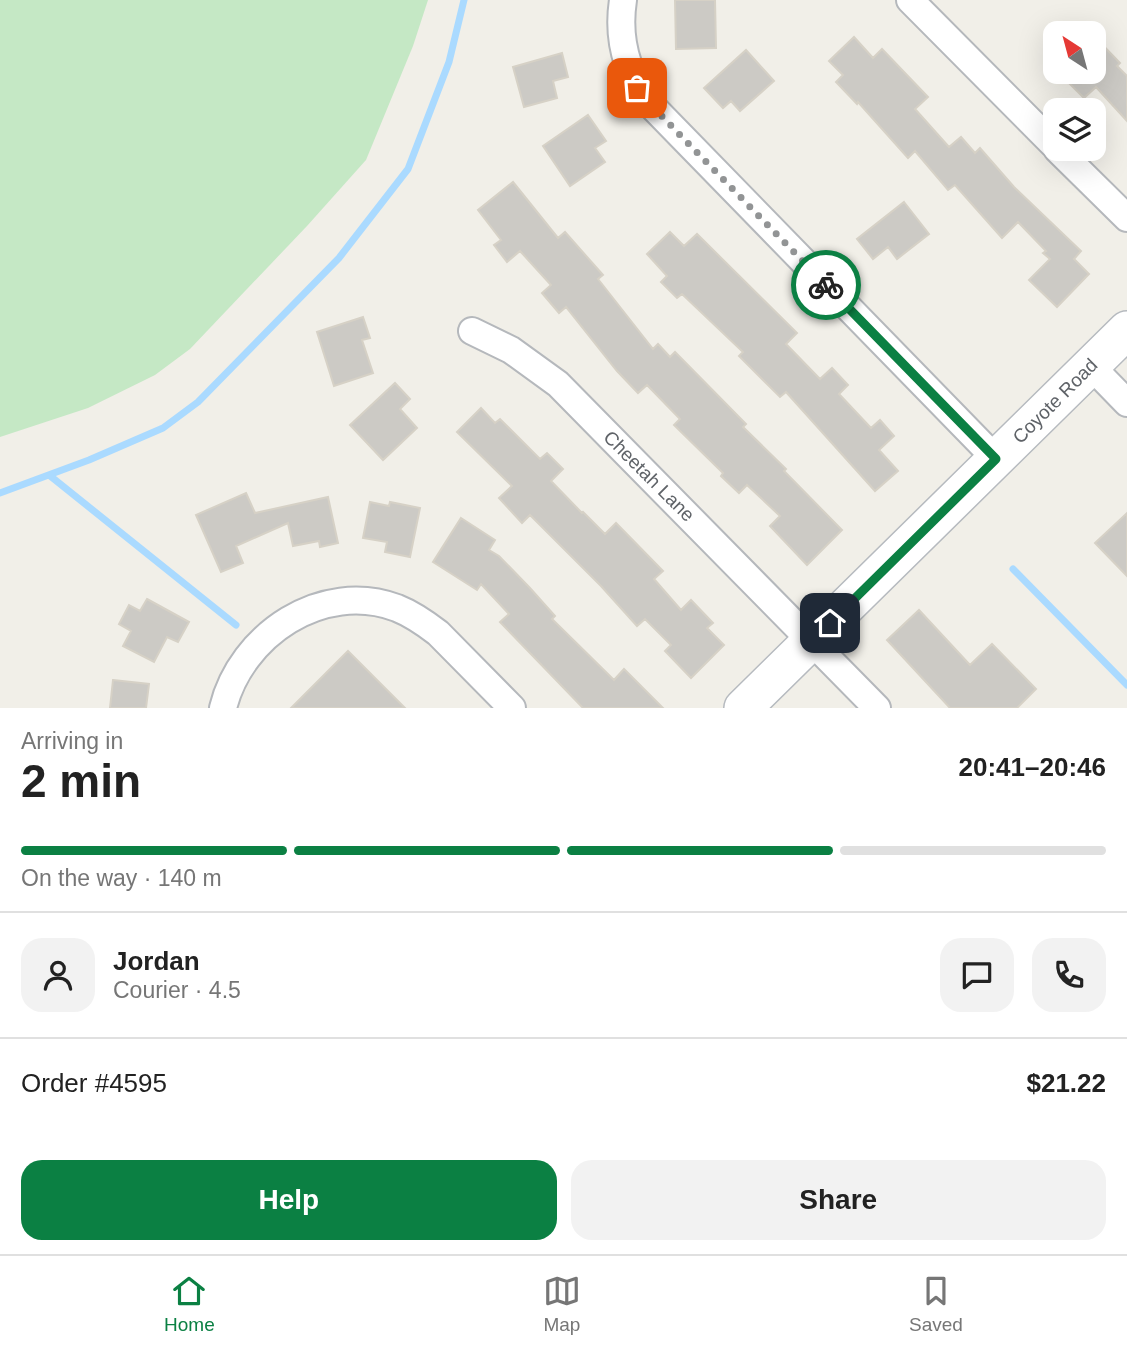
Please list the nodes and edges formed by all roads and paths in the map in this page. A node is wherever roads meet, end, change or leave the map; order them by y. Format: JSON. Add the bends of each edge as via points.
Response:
{"nodes":[{"id":1,"x":623,"y":0,"type":"edge"},
{"id":2,"x":910,"y":0,"type":"edge"},
{"id":3,"x":1043,"y":135,"type":"edge"},
{"id":4,"x":1069,"y":161,"type":"edge"},
{"id":5,"x":1127,"y":218,"type":"edge"},
{"id":6,"x":1127,"y":330,"type":"edge"},
{"id":7,"x":472,"y":331,"type":"dead end"},
{"id":8,"x":1091,"y":366,"type":"junction"},
{"id":9,"x":1127,"y":403,"type":"edge"},
{"id":10,"x":996,"y":459,"type":"junction"},
{"id":11,"x":811,"y":641,"type":"junction"},
{"id":12,"x":223,"y":708,"type":"edge"},
{"id":13,"x":512,"y":708,"type":"edge"},
{"id":14,"x":743,"y":708,"type":"edge"},
{"id":15,"x":877,"y":708,"type":"edge"}],
"edges":[{"from":1,"to":10,"type":"street","via":[[624,51],[637,88],[649,103]]},
{"from":2,"to":3,"type":"street"},
{"from":4,"to":5,"type":"street"},
{"from":6,"to":8,"type":"street","name":"Coyote Road"},
{"from":7,"to":11,"type":"street","name":"Cheetah Lane","via":[[511,350],[558,384]]},
{"from":8,"to":9,"type":"street"},
{"from":8,"to":10,"type":"street","name":"Coyote Road"},
{"from":10,"to":11,"type":"street","name":"Coyote Road"},
{"from":11,"to":14,"type":"street","name":"Coyote Road"},
{"from":11,"to":15,"type":"street","name":"Cheetah Lane"},
{"from":12,"to":13,"type":"street","via":[[234,675],[266,635],[314,608],[363,601],[396,607],[425,623]]}]}
